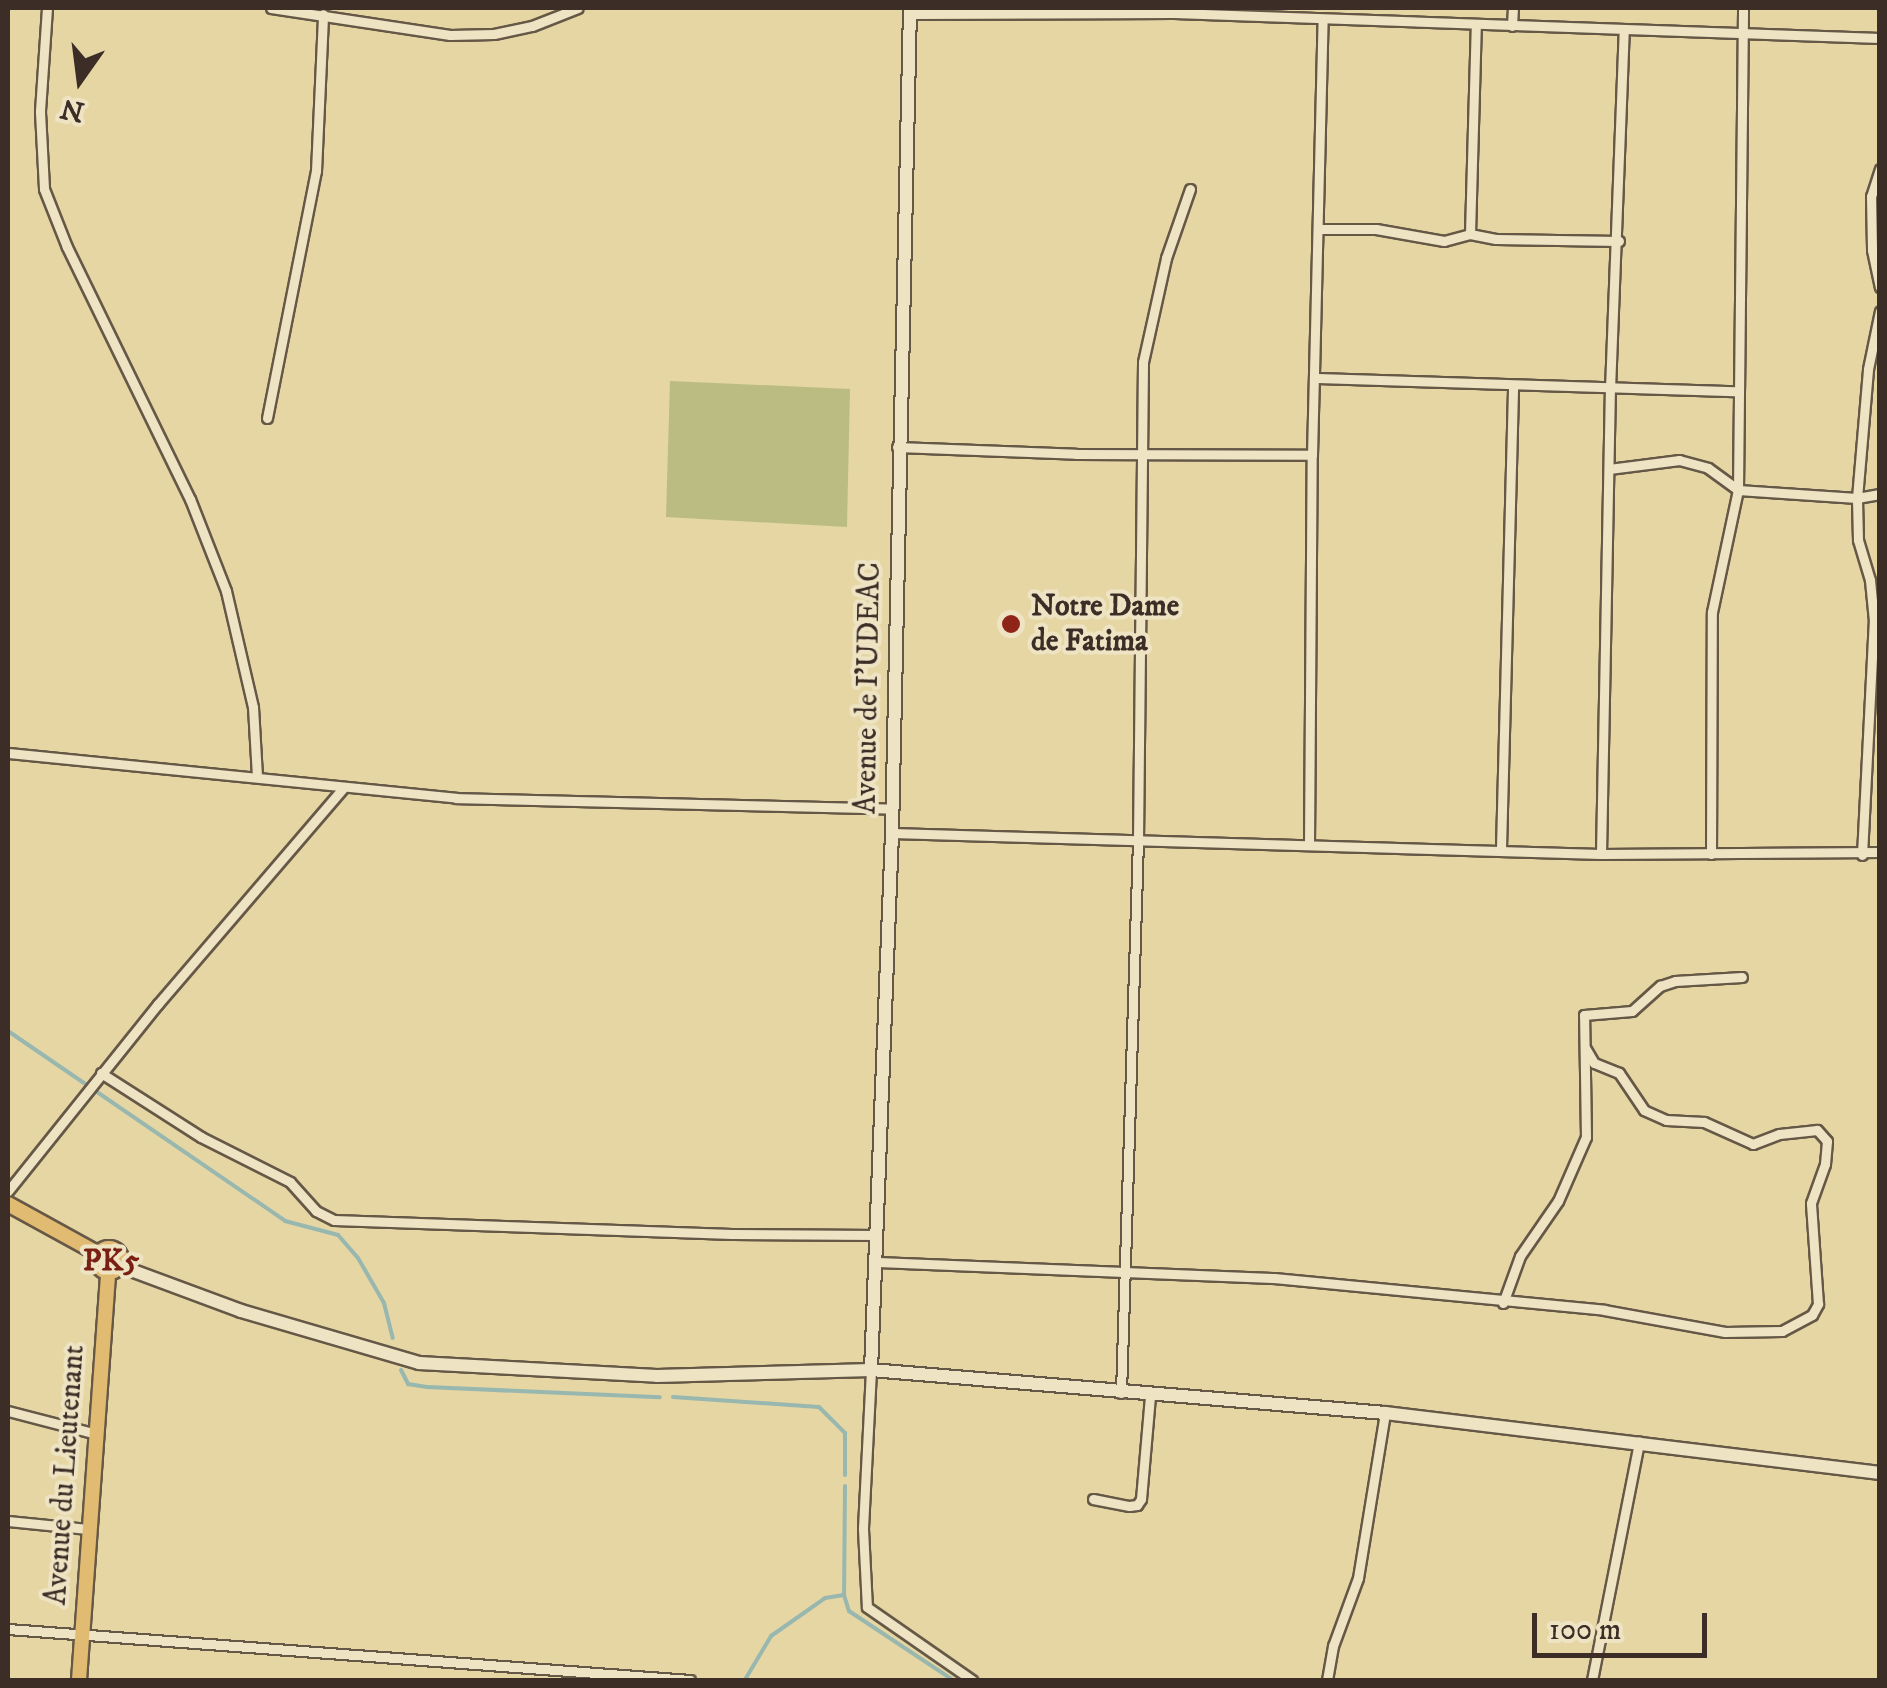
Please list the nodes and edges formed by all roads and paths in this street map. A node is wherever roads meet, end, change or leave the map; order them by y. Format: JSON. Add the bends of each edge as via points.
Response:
{"nodes":[{"id":1,"x":47,"y":8,"type":"edge"},
{"id":2,"x":271,"y":8,"type":"edge"},
{"id":3,"x":578,"y":8,"type":"edge"},
{"id":4,"x":1513,"y":8,"type":"edge"},
{"id":5,"x":1743,"y":8,"type":"edge"},
{"id":6,"x":910,"y":11,"type":"edge"},
{"id":7,"x":323,"y":14,"type":"junction"},
{"id":8,"x":1323,"y":19,"type":"junction"},
{"id":9,"x":1476,"y":24,"type":"junction"},
{"id":10,"x":1512,"y":26,"type":"junction"},
{"id":11,"x":1624,"y":30,"type":"junction"},
{"id":12,"x":1742,"y":34,"type":"junction"},
{"id":13,"x":1880,"y":38,"type":"edge"},
{"id":14,"x":1880,"y":169,"type":"edge"},
{"id":15,"x":1190,"y":190,"type":"dead end"},
{"id":16,"x":1320,"y":229,"type":"junction"},
{"id":17,"x":1470,"y":234,"type":"junction"},
{"id":18,"x":1619,"y":241,"type":"junction"},
{"id":19,"x":1880,"y":287,"type":"edge"},
{"id":20,"x":1880,"y":311,"type":"edge"},
{"id":21,"x":1314,"y":378,"type":"junction"},
{"id":22,"x":1512,"y":386,"type":"junction"},
{"id":23,"x":1610,"y":389,"type":"junction"},
{"id":24,"x":1738,"y":391,"type":"junction"},
{"id":25,"x":267,"y":418,"type":"dead end"},
{"id":26,"x":897,"y":447,"type":"junction"},
{"id":27,"x":1142,"y":455,"type":"junction"},
{"id":28,"x":1312,"y":456,"type":"junction"},
{"id":29,"x":1609,"y":469,"type":"junction"},
{"id":30,"x":1738,"y":490,"type":"junction"},
{"id":31,"x":1880,"y":494,"type":"edge"},
{"id":32,"x":1857,"y":498,"type":"junction"},
{"id":33,"x":8,"y":753,"type":"edge"},
{"id":34,"x":257,"y":777,"type":"junction"},
{"id":35,"x":343,"y":788,"type":"junction"},
{"id":36,"x":892,"y":808,"type":"junction"},
{"id":37,"x":892,"y":833,"type":"junction"},
{"id":38,"x":1138,"y":841,"type":"junction"},
{"id":39,"x":1309,"y":844,"type":"junction"},
{"id":40,"x":1502,"y":848,"type":"junction"},
{"id":41,"x":1880,"y":852,"type":"edge"},
{"id":42,"x":1600,"y":854,"type":"junction"},
{"id":43,"x":1711,"y":854,"type":"junction"},
{"id":44,"x":1862,"y":855,"type":"junction"},
{"id":45,"x":1742,"y":976,"type":"dead end"},
{"id":46,"x":1586,"y":1049,"type":"junction"},
{"id":47,"x":99,"y":1075,"type":"junction"},
{"id":48,"x":8,"y":1192,"type":"edge"},
{"id":49,"x":8,"y":1204,"type":"edge"},
{"id":50,"x":877,"y":1234,"type":"junction"},
{"id":51,"x":876,"y":1262,"type":"junction"},
{"id":52,"x":114,"y":1270,"type":"junction"},
{"id":53,"x":1128,"y":1270,"type":"junction"},
{"id":54,"x":1503,"y":1303,"type":"junction"},
{"id":55,"x":872,"y":1370,"type":"junction"},
{"id":56,"x":1122,"y":1393,"type":"junction"},
{"id":57,"x":1150,"y":1396,"type":"junction"},
{"id":58,"x":8,"y":1412,"type":"edge"},
{"id":59,"x":1385,"y":1413,"type":"junction"},
{"id":60,"x":98,"y":1434,"type":"junction"},
{"id":61,"x":1639,"y":1442,"type":"junction"},
{"id":62,"x":1880,"y":1472,"type":"edge"},
{"id":63,"x":1093,"y":1499,"type":"dead end"},
{"id":64,"x":8,"y":1521,"type":"edge"},
{"id":65,"x":88,"y":1529,"type":"junction"},
{"id":66,"x":8,"y":1629,"type":"edge"},
{"id":67,"x":82,"y":1634,"type":"junction"},
{"id":68,"x":79,"y":1680,"type":"edge"},
{"id":69,"x":690,"y":1680,"type":"edge"},
{"id":70,"x":972,"y":1680,"type":"edge"},
{"id":71,"x":1327,"y":1680,"type":"edge"},
{"id":72,"x":1592,"y":1680,"type":"edge"}],
"edges":[{"from":1,"to":34,"type":"street","via":[[40,112],[44,189],[190,499],[226,591],[253,707]]},
{"from":2,"to":7,"type":"street"},
{"from":3,"to":7,"type":"street","via":[[532,26],[450,35]]},
{"from":4,"to":10,"type":"street"},
{"from":5,"to":12,"type":"street"},
{"from":6,"to":8,"type":"street"},
{"from":6,"to":26,"type":"main road","name":"Avenue de I'UDEAC"},
{"from":7,"to":25,"type":"street","via":[[316,170]]},
{"from":8,"to":9,"type":"street"},
{"from":8,"to":16,"type":"street"},
{"from":9,"to":10,"type":"street"},
{"from":9,"to":17,"type":"street"},
{"from":10,"to":11,"type":"street"},
{"from":11,"to":12,"type":"street"},
{"from":11,"to":18,"type":"street"},
{"from":12,"to":13,"type":"street"},
{"from":12,"to":24,"type":"street"},
{"from":14,"to":19,"type":"street","via":[[1872,196]]},
{"from":15,"to":27,"type":"street","via":[[1166,258],[1144,362]]},
{"from":16,"to":17,"type":"street","via":[[1376,229],[1444,241]]},
{"from":16,"to":21,"type":"street"},
{"from":17,"to":18,"type":"street"},
{"from":18,"to":23,"type":"street"},
{"from":20,"to":32,"type":"street"},
{"from":21,"to":22,"type":"street"},
{"from":21,"to":28,"type":"street"},
{"from":22,"to":23,"type":"street"},
{"from":22,"to":40,"type":"street"},
{"from":23,"to":24,"type":"street"},
{"from":23,"to":29,"type":"street"},
{"from":24,"to":30,"type":"street"},
{"from":26,"to":27,"type":"street"},
{"from":26,"to":36,"type":"main road","name":"Avenue de I'UDEAC"},
{"from":27,"to":28,"type":"street"},
{"from":27,"to":38,"type":"street"},
{"from":28,"to":39,"type":"street"},
{"from":29,"to":30,"type":"street","via":[[1679,460],[1708,468]]},
{"from":29,"to":42,"type":"street"},
{"from":30,"to":32,"type":"street"},
{"from":30,"to":43,"type":"street","via":[[1712,612]]},
{"from":31,"to":32,"type":"street"},
{"from":32,"to":44,"type":"street","via":[[1874,621]]},
{"from":33,"to":34,"type":"street"},
{"from":34,"to":35,"type":"street"},
{"from":35,"to":36,"type":"street","via":[[456,798]]},
{"from":35,"to":47,"type":"street"},
{"from":36,"to":37,"type":"main road","name":"Avenue de I'UDEAC"},
{"from":37,"to":38,"type":"street"},
{"from":37,"to":50,"type":"main road","name":"Avenue de I'UDEAC"},
{"from":38,"to":39,"type":"street"},
{"from":38,"to":53,"type":"street"},
{"from":39,"to":40,"type":"street"},
{"from":40,"to":42,"type":"street"},
{"from":41,"to":44,"type":"street"},
{"from":42,"to":43,"type":"street"},
{"from":43,"to":44,"type":"street"},
{"from":45,"to":46,"type":"street","via":[[1675,982],[1660,986],[1632,1012],[1584,1015]]},
{"from":46,"to":54,"type":"street","via":[[1586,1137],[1558,1201],[1520,1256]]},
{"from":46,"to":54,"type":"street","via":[[1594,1063],[1618,1073],[1644,1110],[1666,1120],[1704,1122],[1754,1144],[1817,1130],[1827,1142],[1811,1204],[1818,1304],[1782,1331],[1725,1332],[1604,1310]]},
{"from":47,"to":48,"type":"street"},
{"from":47,"to":50,"type":"street","via":[[290,1182],[334,1220]]},
{"from":49,"to":52,"type":"main road","via":[[99,1254],[99,1267]]},
{"from":50,"to":51,"type":"main road","name":"Avenue de I'UDEAC"},
{"from":51,"to":53,"type":"street"},
{"from":51,"to":55,"type":"main road","name":"Avenue de I'UDEAC"},
{"from":52,"to":55,"type":"main road","via":[[419,1363],[657,1376]]},
{"from":52,"to":60,"type":"main road","name":"Avenue du Lieutenant"},
{"from":53,"to":54,"type":"street"},
{"from":53,"to":56,"type":"street"},
{"from":55,"to":56,"type":"main road"},
{"from":55,"to":70,"type":"street","via":[[863,1529],[867,1606]]},
{"from":56,"to":57,"type":"main road"},
{"from":57,"to":59,"type":"main road"},
{"from":57,"to":63,"type":"street","via":[[1137,1506]]},
{"from":58,"to":60,"type":"street"},
{"from":59,"to":61,"type":"main road"},
{"from":59,"to":71,"type":"street","via":[[1358,1578],[1332,1646]]},
{"from":60,"to":65,"type":"main road","name":"Avenue du Lieutenant"},
{"from":61,"to":62,"type":"main road"},
{"from":61,"to":72,"type":"street"},
{"from":64,"to":65,"type":"street"},
{"from":65,"to":67,"type":"main road","name":"Avenue du Lieutenant"},
{"from":66,"to":67,"type":"street"},
{"from":67,"to":68,"type":"main road","name":"Avenue du Lieutenant"},
{"from":67,"to":69,"type":"street"}]}
